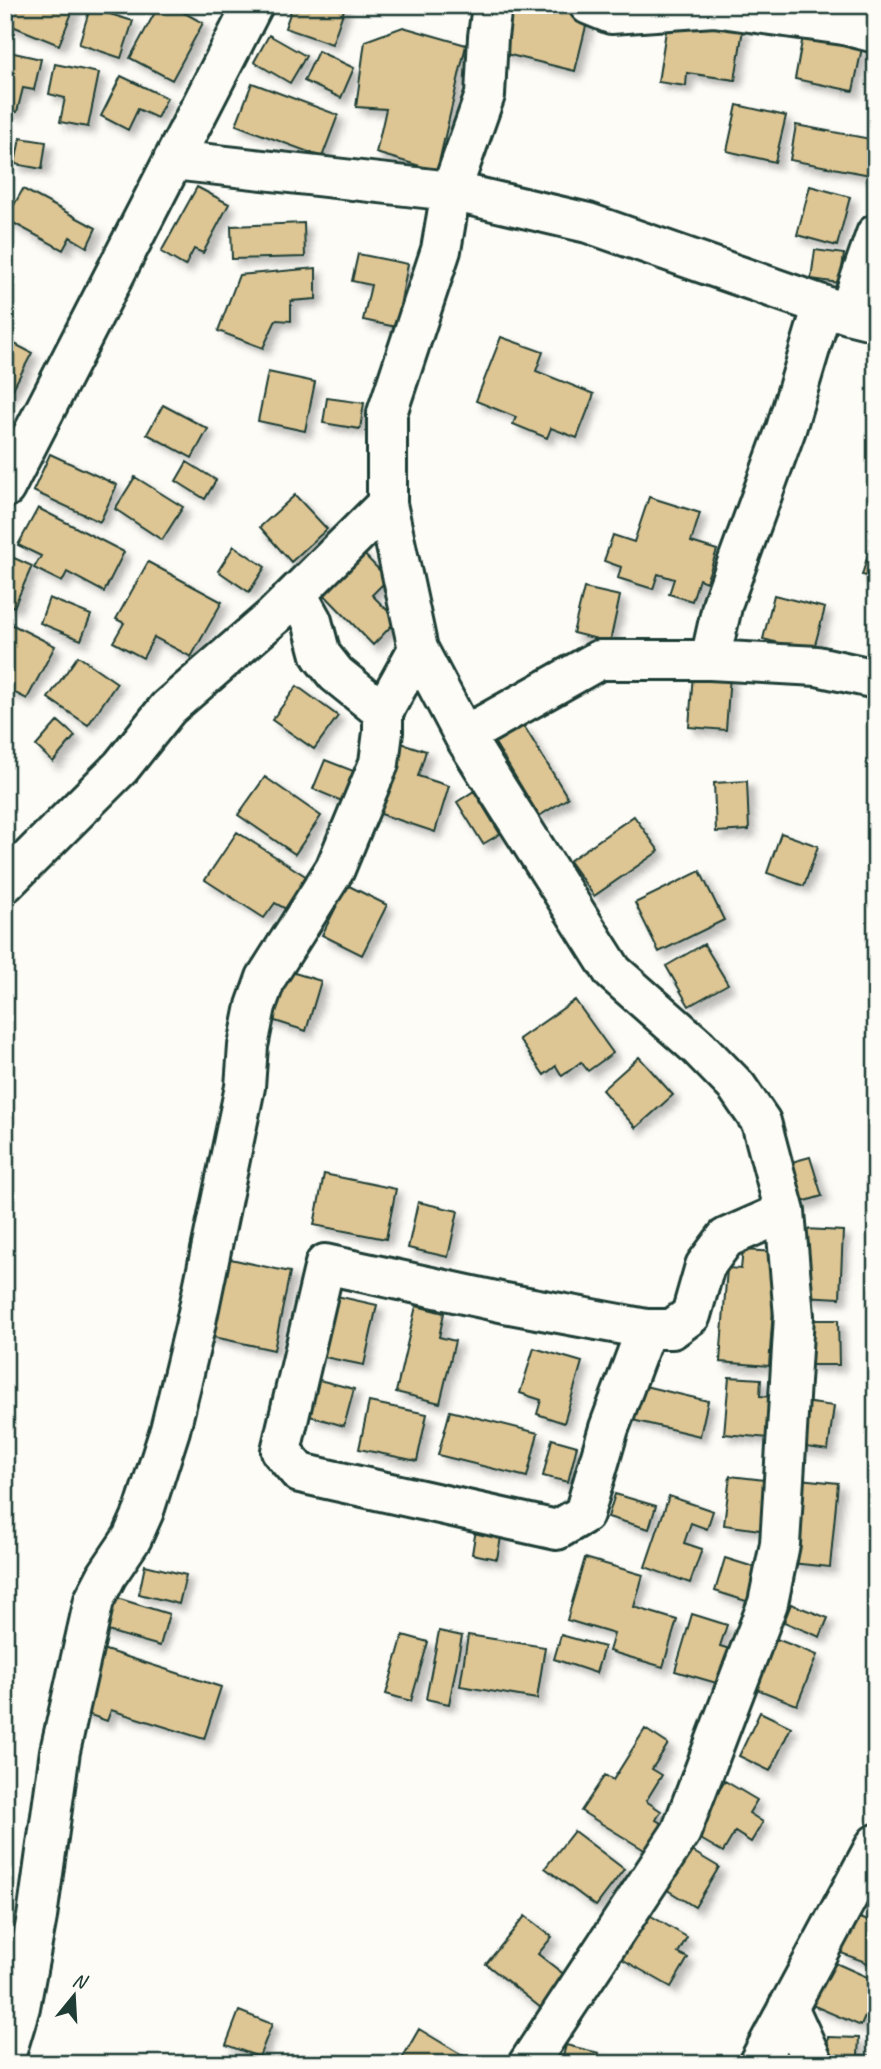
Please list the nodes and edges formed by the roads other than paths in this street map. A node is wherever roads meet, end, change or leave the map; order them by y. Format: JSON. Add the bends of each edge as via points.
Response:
{"nodes":[{"id":1,"x":253,"y":5,"type":"edge"},
{"id":2,"x":492,"y":5,"type":"edge"},
{"id":3,"x":589,"y":5,"type":"edge"},
{"id":4,"x":876,"y":33,"type":"edge"},
{"id":5,"x":173,"y":160,"type":"junction"},
{"id":6,"x":451,"y":191,"type":"junction"},
{"id":7,"x":876,"y":233,"type":"edge"},
{"id":8,"x":849,"y":313,"type":"edge"},
{"id":9,"x":5,"y":488,"type":"edge"},
{"id":10,"x":387,"y":504,"type":"junction"},
{"id":11,"x":297,"y":594,"type":"junction"},
{"id":12,"x":418,"y":649,"type":"junction"},
{"id":13,"x":710,"y":660,"type":"junction"},
{"id":14,"x":876,"y":679,"type":"edge"},
{"id":15,"x":383,"y":712,"type":"junction"},
{"id":16,"x":464,"y":736,"type":"junction"},
{"id":17,"x":5,"y":883,"type":"edge"},
{"id":18,"x":785,"y":1212,"type":"junction"},
{"id":19,"x":646,"y":1329,"type":"junction"},
{"id":20,"x":876,"y":1844,"type":"edge"},
{"id":21,"x":788,"y":2007,"type":"junction"},
{"id":22,"x":5,"y":2057,"type":"edge"},
{"id":23,"x":528,"y":2064,"type":"edge"},
{"id":24,"x":758,"y":2064,"type":"edge"},
{"id":25,"x":814,"y":2064,"type":"edge"}],
"edges":[{"from":1,"to":5,"type":"street"},
{"from":2,"to":6,"type":"street","via":[[485,95]]},
{"from":3,"to":4,"type":"street","via":[[611,14],[714,7]]},
{"from":5,"to":6,"type":"street"},
{"from":5,"to":9,"type":"street"},
{"from":6,"to":8,"type":"street","via":[[588,223]]},
{"from":6,"to":10,"type":"street","via":[[441,250],[387,413]]},
{"from":7,"to":8,"type":"street"},
{"from":8,"to":13,"type":"street","via":[[786,429],[723,602]]},
{"from":10,"to":11,"type":"street"},
{"from":10,"to":12,"type":"street"},
{"from":11,"to":15,"type":"street","via":[[312,621],[321,655],[336,674]]},
{"from":11,"to":17,"type":"street","via":[[168,708],[121,767]]},
{"from":12,"to":15,"type":"street"},
{"from":12,"to":16,"type":"street"},
{"from":13,"to":14,"type":"street","via":[[817,666]]},
{"from":13,"to":16,"type":"street","via":[[599,660]]},
{"from":15,"to":22,"type":"street","via":[[379,763],[335,869],[266,978],[256,1006],[245,1087],[170,1430],[136,1529],[94,1600],[60,1751],[20,2007]]},
{"from":16,"to":18,"type":"street","via":[[613,972],[698,1047],[755,1113]]},
{"from":18,"to":19,"type":"street","via":[[726,1238],[705,1266],[691,1315],[672,1329]]},
{"from":18,"to":23,"type":"street","via":[[794,1316],[780,1544],[768,1603],[681,1832]]},
{"from":19,"to":19,"type":"street","via":[[325,1264],[281,1451],[300,1473],[557,1530],[584,1514],[609,1428]]},
{"from":20,"to":21,"type":"street"},
{"from":21,"to":24,"type":"street"},
{"from":21,"to":25,"type":"street"}]}
